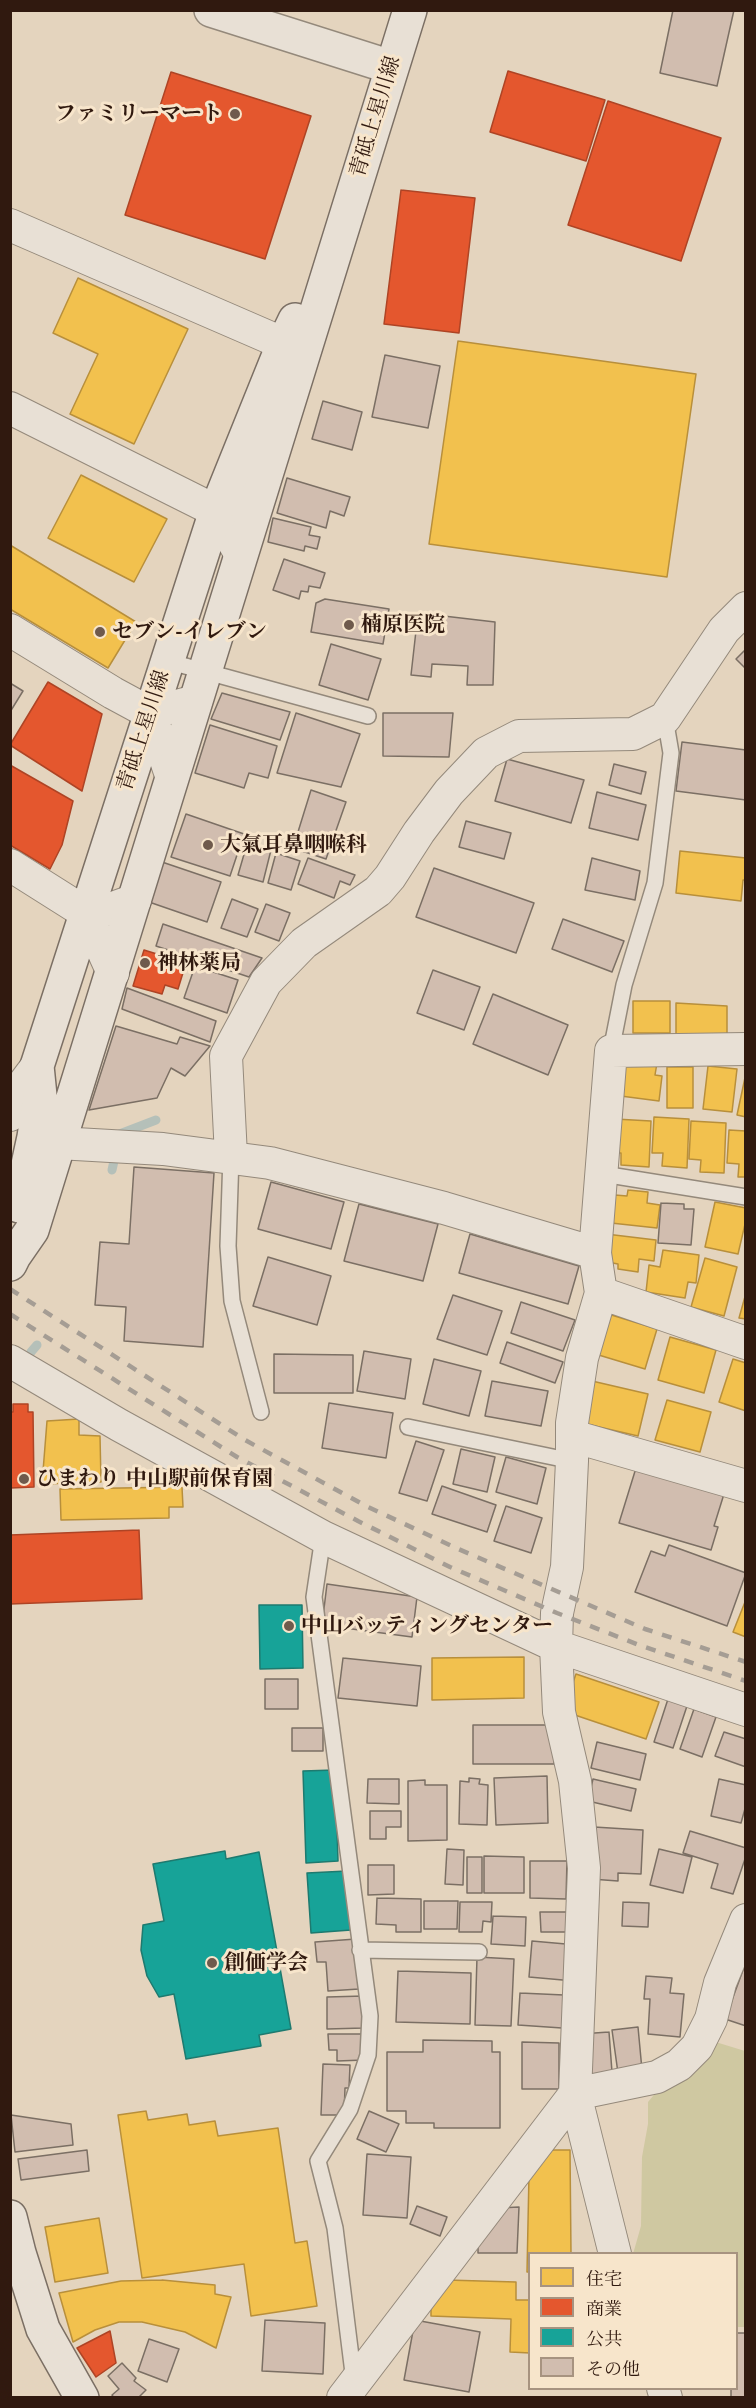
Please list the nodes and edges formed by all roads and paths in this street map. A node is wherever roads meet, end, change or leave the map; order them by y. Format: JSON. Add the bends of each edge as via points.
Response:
{"nodes":[{"id":1,"x":211,"y":10,"type":"edge"},
{"id":2,"x":410,"y":10,"type":"edge"},
{"id":3,"x":391,"y":67,"type":"junction"},
{"id":4,"x":10,"y":225,"type":"edge"},
{"id":5,"x":293,"y":349,"type":"junction"},
{"id":6,"x":10,"y":408,"type":"edge"},
{"id":7,"x":264,"y":480,"type":"junction"},
{"id":8,"x":216,"y":511,"type":"junction"},
{"id":9,"x":241,"y":555,"type":"junction"},
{"id":10,"x":746,"y":608,"type":"edge"},
{"id":11,"x":10,"y":630,"type":"edge"},
{"id":12,"x":167,"y":661,"type":"junction"},
{"id":13,"x":201,"y":686,"type":"junction"},
{"id":14,"x":150,"y":713,"type":"junction"},
{"id":15,"x":368,"y":716,"type":"dead end"},
{"id":16,"x":665,"y":718,"type":"junction"},
{"id":17,"x":172,"y":778,"type":"junction"},
{"id":18,"x":10,"y":865,"type":"edge"},
{"id":19,"x":135,"y":900,"type":"junction"},
{"id":20,"x":86,"y":913,"type":"junction"},
{"id":21,"x":112,"y":973,"type":"junction"},
{"id":22,"x":746,"y":1049,"type":"edge"},
{"id":23,"x":611,"y":1051,"type":"junction"},
{"id":24,"x":34,"y":1132,"type":"edge"},
{"id":25,"x":231,"y":1156,"type":"junction"},
{"id":26,"x":603,"y":1174,"type":"junction"},
{"id":27,"x":746,"y":1197,"type":"edge"},
{"id":28,"x":13,"y":1219,"type":"edge"},
{"id":29,"x":595,"y":1253,"type":"junction"},
{"id":30,"x":12,"y":1260,"type":"edge"},
{"id":31,"x":601,"y":1293,"type":"junction"},
{"id":32,"x":746,"y":1343,"type":"edge"},
{"id":33,"x":10,"y":1361,"type":"edge"},
{"id":34,"x":261,"y":1412,"type":"dead end"},
{"id":35,"x":408,"y":1427,"type":"dead end"},
{"id":36,"x":572,"y":1448,"type":"junction"},
{"id":37,"x":746,"y":1486,"type":"edge"},
{"id":38,"x":322,"y":1537,"type":"junction"},
{"id":39,"x":556,"y":1646,"type":"junction"},
{"id":40,"x":746,"y":1710,"type":"edge"},
{"id":41,"x":746,"y":1920,"type":"edge"},
{"id":42,"x":360,"y":1950,"type":"junction"},
{"id":43,"x":479,"y":1952,"type":"dead end"},
{"id":44,"x":575,"y":2094,"type":"junction"},
{"id":45,"x":10,"y":2217,"type":"edge"},
{"id":46,"x":615,"y":2252,"type":"edge"},
{"id":47,"x":349,"y":2391,"type":"edge"},
{"id":48,"x":82,"y":2397,"type":"edge"}],
"edges":[{"from":1,"to":3,"type":"main road"},
{"from":2,"to":3,"type":"main road","name":"青砥上星川線"},
{"from":3,"to":5,"type":"main road","name":"青砥上星川線","via":[[342,224]]},
{"from":4,"to":5,"type":"street"},
{"from":5,"to":7,"type":"main road","name":"青砥上星川線"},
{"from":5,"to":8,"type":"main road","name":"青砥上星川線"},
{"from":6,"to":8,"type":"street"},
{"from":7,"to":8,"type":"street"},
{"from":7,"to":9,"type":"main road","name":"青砥上星川線"},
{"from":8,"to":9,"type":"street"},
{"from":8,"to":12,"type":"main road","name":"青砥上星川線"},
{"from":9,"to":13,"type":"main road","name":"青砥上星川線"},
{"from":10,"to":16,"type":"street","via":[[724,630]]},
{"from":11,"to":14,"type":"street"},
{"from":12,"to":13,"type":"lane"},
{"from":12,"to":14,"type":"main road","name":"青砥上星川線"},
{"from":13,"to":14,"type":"street"},
{"from":13,"to":15,"type":"lane"},
{"from":13,"to":17,"type":"main road","name":"青砥上星川線"},
{"from":14,"to":17,"type":"street"},
{"from":14,"to":20,"type":"main road","name":"青砥上星川線"},
{"from":16,"to":23,"type":"lane","via":[[671,753],[655,883],[624,985]]},
{"from":16,"to":25,"type":"street","via":[[633,734],[519,736],[486,753],[449,792],[378,891],[304,943],[266,982],[226,1056]]},
{"from":17,"to":19,"type":"main road","name":"青砥上星川線"},
{"from":18,"to":20,"type":"street"},
{"from":19,"to":20,"type":"street"},
{"from":19,"to":21,"type":"main road","name":"青砥上星川線"},
{"from":20,"to":21,"type":"street"},
{"from":20,"to":24,"type":"main road","name":"青砥上星川線","via":[[37,1066],[40,1096]]},
{"from":21,"to":24,"type":"main road","name":"青砥上星川線"},
{"from":22,"to":23,"type":"street"},
{"from":23,"to":26,"type":"street"},
{"from":24,"to":25,"type":"street","via":[[115,1146]]},
{"from":24,"to":28,"type":"main road","name":"青砥上星川線"},
{"from":24,"to":30,"type":"main road","name":"青砥上星川線","via":[[32,1230]]},
{"from":25,"to":29,"type":"street","via":[[444,1208]]},
{"from":25,"to":34,"type":"lane","via":[[228,1246],[232,1301]]},
{"from":26,"to":27,"type":"lane"},
{"from":26,"to":29,"type":"street"},
{"from":28,"to":30,"type":"main road","name":"青砥上星川線"},
{"from":29,"to":31,"type":"street"},
{"from":31,"to":32,"type":"street"},
{"from":31,"to":36,"type":"street","via":[[582,1358]]},
{"from":33,"to":38,"type":"street"},
{"from":35,"to":36,"type":"lane"},
{"from":36,"to":37,"type":"street"},
{"from":36,"to":39,"type":"street","via":[[567,1567],[557,1613]]},
{"from":38,"to":39,"type":"street"},
{"from":38,"to":42,"type":"lane","via":[[314,1597]]},
{"from":39,"to":40,"type":"street"},
{"from":39,"to":44,"type":"street","via":[[559,1712],[575,1781],[585,1868]]},
{"from":41,"to":44,"type":"street","via":[[697,2047],[657,2077]]},
{"from":42,"to":43,"type":"lane"},
{"from":42,"to":47,"type":"lane","via":[[370,2016],[369,2055],[350,2109],[318,2161],[335,2228]]},
{"from":44,"to":46,"type":"street"},
{"from":44,"to":47,"type":"street"},
{"from":45,"to":48,"type":"main road","via":[[43,2329]]}]}
